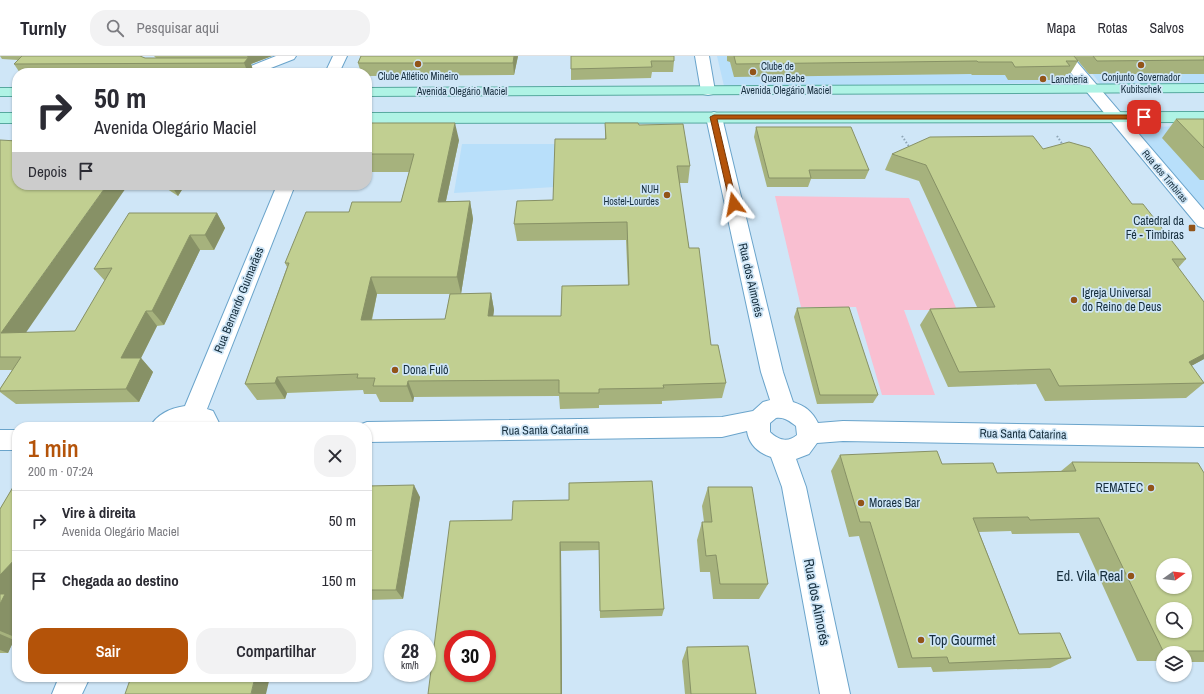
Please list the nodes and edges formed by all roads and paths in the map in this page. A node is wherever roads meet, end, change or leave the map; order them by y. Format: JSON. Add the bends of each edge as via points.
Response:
{"nodes":[{"id":1,"x":289,"y":56,"type":"edge"},
{"id":2,"x":340,"y":56,"type":"edge"},
{"id":3,"x":702,"y":56,"type":"edge"},
{"id":4,"x":1064,"y":56,"type":"edge"},
{"id":5,"x":258,"y":68,"type":"edge"},
{"id":6,"x":334,"y":68,"type":"edge"},
{"id":7,"x":1204,"y":88,"type":"edge"},
{"id":8,"x":1092,"y":89,"type":"junction"},
{"id":9,"x":708,"y":91,"type":"junction"},
{"id":10,"x":0,"y":92,"type":"edge"},
{"id":11,"x":12,"y":92,"type":"edge"},
{"id":12,"x":372,"y":92,"type":"edge"},
{"id":13,"x":714,"y":117,"type":"junction"},
{"id":14,"x":1115,"y":117,"type":"junction"},
{"id":15,"x":1204,"y":117,"type":"edge"},
{"id":16,"x":0,"y":118,"type":"edge"},
{"id":17,"x":12,"y":118,"type":"edge"},
{"id":18,"x":372,"y":118,"type":"edge"},
{"id":19,"x":900,"y":133,"type":"dead end"},
{"id":20,"x":1056,"y":135,"type":"dead end"},
{"id":21,"x":916,"y":148,"type":"edge"},
{"id":22,"x":1066,"y":149,"type":"edge"},
{"id":23,"x":284,"y":190,"type":"edge"},
{"id":24,"x":1204,"y":222,"type":"edge"},
{"id":25,"x":768,"y":418,"type":"junction"},
{"id":26,"x":201,"y":421,"type":"edge"},
{"id":27,"x":170,"y":422,"type":"edge"},
{"id":28,"x":372,"y":432,"type":"edge"},
{"id":29,"x":1204,"y":437,"type":"edge"},
{"id":30,"x":0,"y":440,"type":"edge"},
{"id":31,"x":12,"y":440,"type":"edge"},
{"id":32,"x":798,"y":440,"type":"junction"},
{"id":33,"x":73,"y":682,"type":"edge"},
{"id":34,"x":67,"y":694,"type":"edge"},
{"id":35,"x":835,"y":694,"type":"edge"}],
"edges":[{"from":1,"to":5,"type":"street"},
{"from":2,"to":6,"type":"street"},
{"from":3,"to":9,"type":"street"},
{"from":4,"to":8,"type":"street","name":"Rua dos Timbiras"},
{"from":7,"to":8,"type":"main road","name":"Avenida Olegário Maciel"},
{"from":8,"to":9,"type":"main road","name":"Avenida Olegário Maciel"},
{"from":8,"to":14,"type":"street","name":"Rua dos Timbiras"},
{"from":9,"to":12,"type":"main road","name":"Avenida Olegário Maciel"},
{"from":10,"to":11,"type":"main road"},
{"from":13,"to":14,"type":"main road"},
{"from":13,"to":18,"type":"main road"},
{"from":13,"to":25,"type":"street","name":"Rua dos Aimorés","via":[[772,372]]},
{"from":14,"to":15,"type":"main road"},
{"from":14,"to":24,"type":"street","name":"Rua dos Timbiras"},
{"from":16,"to":17,"type":"main road"},
{"from":19,"to":21,"type":"path","via":[[908,148]]},
{"from":20,"to":22,"type":"path"},
{"from":23,"to":26,"type":"street","name":"Rua Bernardo Guimarães"},
{"from":25,"to":28,"type":"street","name":"Rua Santa Catarina","via":[[722,427]]},
{"from":25,"to":32,"type":"street","via":[[797,413]]},
{"from":25,"to":32,"type":"street","via":[[768,445]]},
{"from":26,"to":27,"type":"street","via":[[177,417]]},
{"from":29,"to":32,"type":"street","name":"Rua Santa Catarina","via":[[843,431]]},
{"from":30,"to":31,"type":"street"},
{"from":32,"to":35,"type":"street","name":"Rua dos Aimorés","via":[[794,487]]},
{"from":33,"to":34,"type":"street"}]}
